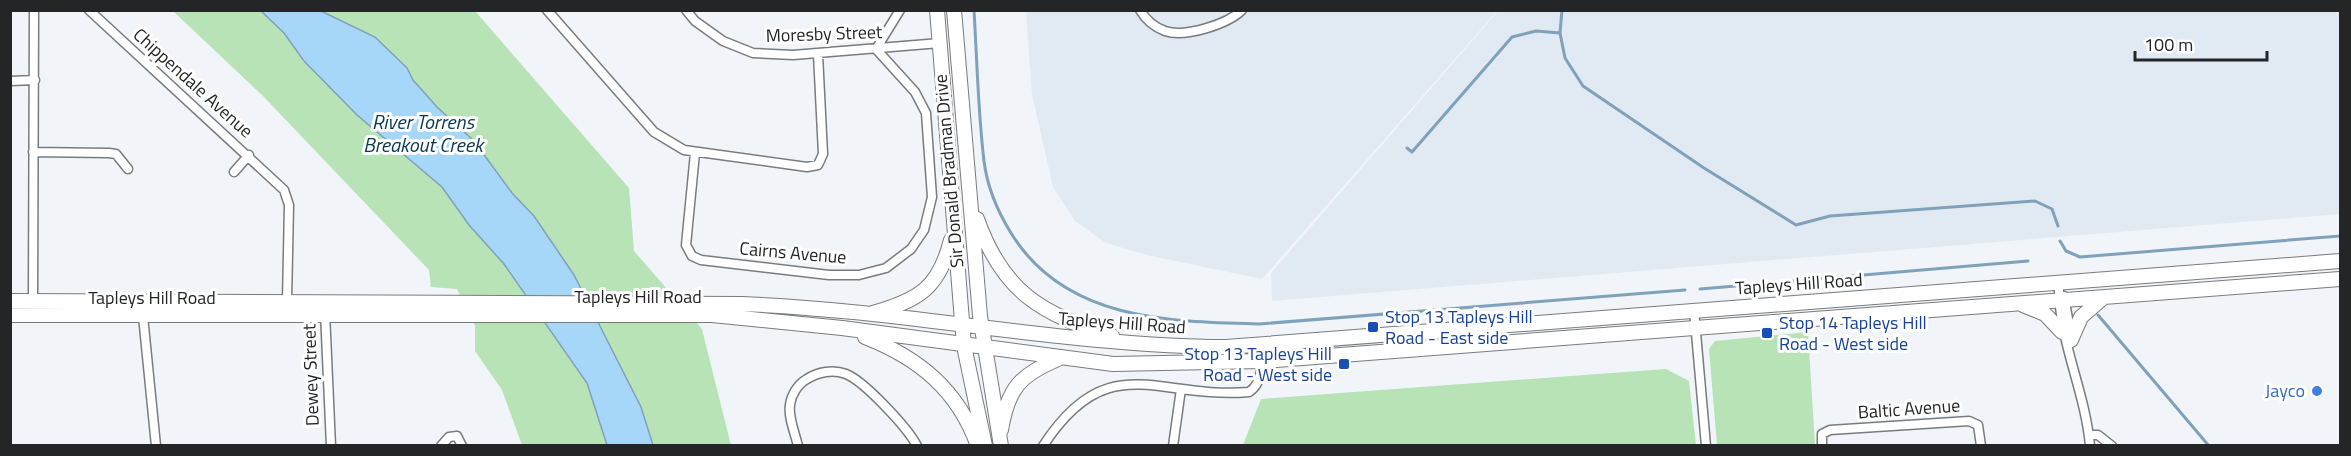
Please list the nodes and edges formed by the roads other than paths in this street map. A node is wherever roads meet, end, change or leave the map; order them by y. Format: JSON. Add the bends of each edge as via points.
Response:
{"nodes":[{"id":1,"x":34,"y":10,"type":"edge"},
{"id":2,"x":89,"y":10,"type":"edge"},
{"id":3,"x":548,"y":10,"type":"edge"},
{"id":4,"x":686,"y":10,"type":"edge"},
{"id":5,"x":900,"y":10,"type":"edge"},
{"id":6,"x":937,"y":10,"type":"edge"},
{"id":7,"x":954,"y":10,"type":"edge"},
{"id":8,"x":1140,"y":10,"type":"edge"},
{"id":9,"x":1242,"y":10,"type":"edge"},
{"id":10,"x":955,"y":25,"type":"junction"},
{"id":11,"x":940,"y":43,"type":"junction"},
{"id":12,"x":876,"y":49,"type":"junction"},
{"id":13,"x":818,"y":54,"type":"junction"},
{"id":14,"x":958,"y":70,"type":"junction"},
{"id":15,"x":35,"y":80,"type":"junction"},
{"id":16,"x":10,"y":81,"type":"edge"},
{"id":17,"x":33,"y":152,"type":"junction"},
{"id":18,"x":695,"y":153,"type":"junction"},
{"id":19,"x":249,"y":155,"type":"junction"},
{"id":20,"x":128,"y":169,"type":"dead end"},
{"id":21,"x":234,"y":172,"type":"dead end"},
{"id":22,"x":971,"y":200,"type":"junction"},
{"id":23,"x":954,"y":227,"type":"junction"},
{"id":24,"x":2340,"y":261,"type":"edge"},
{"id":25,"x":2340,"y":279,"type":"edge"},
{"id":26,"x":2059,"y":282,"type":"junction"},
{"id":27,"x":2106,"y":296,"type":"junction"},
{"id":28,"x":2062,"y":300,"type":"junction"},
{"id":29,"x":10,"y":301,"type":"edge"},
{"id":30,"x":2018,"y":303,"type":"junction"},
{"id":31,"x":33,"y":308,"type":"junction"},
{"id":32,"x":143,"y":309,"type":"junction"},
{"id":33,"x":287,"y":309,"type":"junction"},
{"id":34,"x":325,"y":309,"type":"junction"},
{"id":35,"x":376,"y":309,"type":"junction"},
{"id":36,"x":627,"y":309,"type":"junction"},
{"id":37,"x":1694,"y":310,"type":"junction"},
{"id":38,"x":10,"y":315,"type":"edge"},
{"id":39,"x":865,"y":315,"type":"junction"},
{"id":40,"x":962,"y":326,"type":"junction"},
{"id":41,"x":842,"y":328,"type":"junction"},
{"id":42,"x":981,"y":328,"type":"junction"},
{"id":43,"x":1696,"y":329,"type":"junction"},
{"id":44,"x":2067,"y":336,"type":"junction"},
{"id":45,"x":1261,"y":343,"type":"junction"},
{"id":46,"x":1141,"y":345,"type":"junction"},
{"id":47,"x":964,"y":346,"type":"junction"},
{"id":48,"x":984,"y":349,"type":"junction"},
{"id":49,"x":1060,"y":358,"type":"junction"},
{"id":50,"x":1262,"y":362,"type":"junction"},
{"id":51,"x":1181,"y":389,"type":"junction"},
{"id":52,"x":2089,"y":435,"type":"junction"},
{"id":53,"x":1000,"y":442,"type":"edge"},
{"id":54,"x":156,"y":446,"type":"edge"},
{"id":55,"x":331,"y":446,"type":"edge"},
{"id":56,"x":441,"y":446,"type":"edge"},
{"id":57,"x":462,"y":446,"type":"edge"},
{"id":58,"x":798,"y":446,"type":"edge"},
{"id":59,"x":917,"y":446,"type":"edge"},
{"id":60,"x":978,"y":446,"type":"edge"},
{"id":61,"x":985,"y":446,"type":"edge"},
{"id":62,"x":1043,"y":446,"type":"edge"},
{"id":63,"x":1173,"y":446,"type":"edge"},
{"id":64,"x":1706,"y":446,"type":"edge"},
{"id":65,"x":1821,"y":446,"type":"edge"},
{"id":66,"x":1981,"y":446,"type":"edge"},
{"id":67,"x":2090,"y":446,"type":"edge"},
{"id":68,"x":2112,"y":446,"type":"edge"}],
"edges":[{"from":1,"to":15,"type":"street"},
{"from":2,"to":19,"type":"street","name":"Chippendale Avenue"},
{"from":3,"to":18,"type":"street","via":[[654,132]]},
{"from":4,"to":13,"type":"street","name":"Moresby Street","via":[[723,41],[753,53]]},
{"from":5,"to":12,"type":"street"},
{"from":6,"to":11,"type":"main road","name":"Sir Donald Bradman Drive"},
{"from":7,"to":10,"type":"main road","name":"Sir Donald Bradman Drive"},
{"from":8,"to":9,"type":"street","via":[[1151,25],[1168,33],[1214,27]]},
{"from":10,"to":11,"type":"main road"},
{"from":10,"to":14,"type":"main road","name":"Sir Donald Bradman Drive"},
{"from":11,"to":12,"type":"street","name":"Moresby Street"},
{"from":11,"to":14,"type":"main road"},
{"from":11,"to":23,"type":"main road","name":"Sir Donald Bradman Drive"},
{"from":12,"to":13,"type":"street","name":"Moresby Street"},
{"from":12,"to":18,"type":"street","name":"Cairns Avenue","via":[[915,92],[926,112],[932,197],[920,237],[886,268],[859,275],[829,275],[692,256],[686,245]]},
{"from":13,"to":18,"type":"street","via":[[823,154],[818,165],[807,167]]},
{"from":14,"to":22,"type":"main road","name":"Sir Donald Bradman Drive"},
{"from":15,"to":16,"type":"street"},
{"from":15,"to":17,"type":"street"},
{"from":17,"to":20,"type":"street","via":[[116,154]]},
{"from":17,"to":31,"type":"street"},
{"from":19,"to":21,"type":"street","name":"Chippendale Avenue"},
{"from":19,"to":33,"type":"street","name":"Chippendale Avenue","via":[[281,185],[288,197]]},
{"from":22,"to":42,"type":"main road","name":"Sir Donald Bradman Drive"},
{"from":22,"to":46,"type":"main road","via":[[993,257],[1018,288],[1069,323]]},
{"from":23,"to":39,"type":"main road","via":[[943,265],[930,286],[901,305]]},
{"from":23,"to":40,"type":"main road","name":"Sir Donald Bradman Drive"},
{"from":24,"to":26,"type":"main road","name":"Tapleys Hill Road"},
{"from":25,"to":27,"type":"main road","name":"Tapleys Hill Road"},
{"from":26,"to":28,"type":"street"},
{"from":26,"to":37,"type":"main road","name":"Tapleys Hill Road"},
{"from":27,"to":28,"type":"main road","name":"Tapleys Hill Road"},
{"from":27,"to":44,"type":"main road","via":[[2080,317]]},
{"from":28,"to":30,"type":"main road","name":"Tapleys Hill Road"},
{"from":28,"to":44,"type":"street"},
{"from":29,"to":31,"type":"main road","name":"Tapleys Hill Road"},
{"from":30,"to":43,"type":"main road","name":"Tapleys Hill Road"},
{"from":30,"to":44,"type":"main road","via":[[2045,314]]},
{"from":31,"to":32,"type":"main road","name":"Tapleys Hill Road"},
{"from":31,"to":38,"type":"main road","name":"Tapleys Hill Road"},
{"from":32,"to":33,"type":"main road","name":"Tapleys Hill Road"},
{"from":32,"to":54,"type":"street"},
{"from":33,"to":34,"type":"main road","name":"Tapleys Hill Road"},
{"from":34,"to":35,"type":"main road","name":"Tapleys Hill Road"},
{"from":34,"to":55,"type":"street","name":"Dewey Street"},
{"from":35,"to":36,"type":"main road","name":"Tapleys Hill Road","via":[[499,303]]},
{"from":35,"to":36,"type":"main road","name":"Tapleys Hill Road","via":[[513,316]]},
{"from":36,"to":39,"type":"main road","name":"Tapleys Hill Road","via":[[764,305]]},
{"from":36,"to":41,"type":"main road","name":"Tapleys Hill Road"},
{"from":37,"to":43,"type":"street"},
{"from":37,"to":45,"type":"main road","name":"Tapleys Hill Road"},
{"from":39,"to":40,"type":"main road","name":"Tapleys Hill Road"},
{"from":40,"to":42,"type":"main road","name":"Tapleys Hill Road"},
{"from":40,"to":47,"type":"main road","name":"Sir Donald Bradman Drive"},
{"from":41,"to":47,"type":"main road","name":"Tapleys Hill Road"},
{"from":41,"to":60,"type":"main road","via":[[896,350],[928,372],[957,402]]},
{"from":42,"to":46,"type":"main road","name":"Tapleys Hill Road"},
{"from":42,"to":48,"type":"main road","name":"Sir Donald Bradman Drive"},
{"from":43,"to":50,"type":"main road","name":"Tapleys Hill Road"},
{"from":43,"to":64,"type":"street"},
{"from":44,"to":52,"type":"street"},
{"from":45,"to":46,"type":"main road","name":"Tapleys Hill Road","via":[[1226,347]]},
{"from":45,"to":50,"type":"street"},
{"from":47,"to":48,"type":"main road","name":"Tapleys Hill Road"},
{"from":47,"to":61,"type":"main road","name":"Sir Donald Bradman Drive"},
{"from":48,"to":49,"type":"main road","name":"Tapleys Hill Road"},
{"from":48,"to":53,"type":"main road","name":"Sir Donald Bradman Drive"},
{"from":49,"to":50,"type":"main road","name":"Tapleys Hill Road","via":[[1134,365]]},
{"from":49,"to":53,"type":"main road","via":[[1035,369],[1016,385],[1004,412]]},
{"from":50,"to":51,"type":"street","via":[[1255,388],[1250,392]]},
{"from":51,"to":62,"type":"street","via":[[1117,385],[1084,400]]},
{"from":51,"to":63,"type":"street"},
{"from":52,"to":67,"type":"street"},
{"from":52,"to":68,"type":"street","via":[[2098,435]]},
{"from":56,"to":57,"type":"street","via":[[449,437],[457,436]]},
{"from":58,"to":59,"type":"street","via":[[789,406],[791,398],[813,375],[836,372],[853,378],[897,419]]},
{"from":65,"to":66,"type":"street","name":"Baltic Avenue","via":[[1822,434],[1830,430],[1970,421],[1978,425]]}]}
